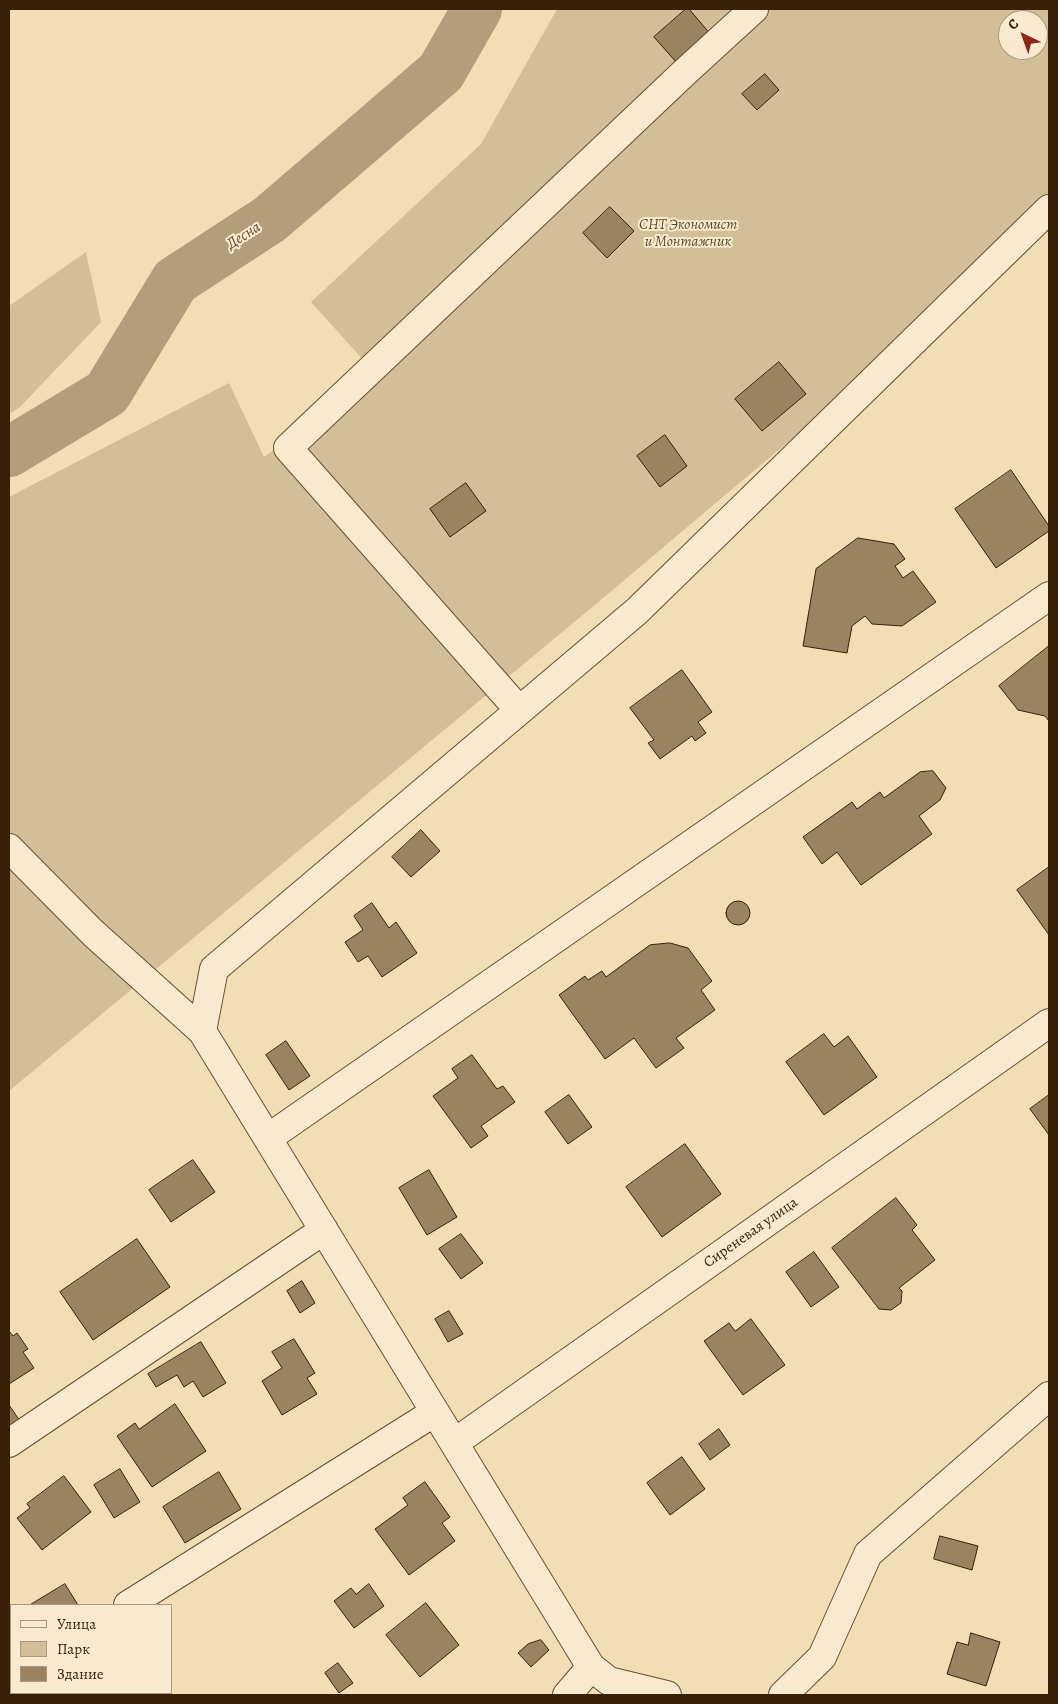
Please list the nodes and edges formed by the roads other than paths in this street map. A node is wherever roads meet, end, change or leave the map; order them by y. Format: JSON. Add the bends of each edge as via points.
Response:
{"nodes":[{"id":1,"x":754,"y":9,"type":"edge"},
{"id":2,"x":1049,"y":209,"type":"edge"},
{"id":3,"x":1049,"y":596,"type":"edge"},
{"id":4,"x":519,"y":710,"type":"junction"},
{"id":5,"x":9,"y":848,"type":"edge"},
{"id":6,"x":1049,"y":1023,"type":"edge"},
{"id":7,"x":202,"y":1031,"type":"junction"},
{"id":8,"x":268,"y":1138,"type":"junction"},
{"id":9,"x":324,"y":1230,"type":"junction"},
{"id":10,"x":1049,"y":1396,"type":"edge"},
{"id":11,"x":435,"y":1412,"type":"junction"},
{"id":12,"x":454,"y":1443,"type":"junction"},
{"id":13,"x":9,"y":1444,"type":"edge"},
{"id":14,"x":130,"y":1604,"type":"edge"},
{"id":15,"x":603,"y":1681,"type":"edge"},
{"id":16,"x":567,"y":1695,"type":"edge"},
{"id":17,"x":667,"y":1695,"type":"edge"},
{"id":18,"x":783,"y":1695,"type":"edge"}],
"edges":[{"from":1,"to":4,"type":"street","via":[[288,448]]},
{"from":2,"to":4,"type":"street","via":[[637,611]]},
{"from":3,"to":8,"type":"street"},
{"from":4,"to":7,"type":"street","via":[[214,969]]},
{"from":5,"to":7,"type":"street","via":[[94,934]]},
{"from":6,"to":12,"type":"street","name":"Сиреневая улица"},
{"from":7,"to":8,"type":"street"},
{"from":8,"to":9,"type":"street"},
{"from":9,"to":11,"type":"street"},
{"from":9,"to":13,"type":"street"},
{"from":10,"to":18,"type":"street","via":[[868,1554],[822,1657]]},
{"from":11,"to":12,"type":"street"},
{"from":11,"to":14,"type":"street"},
{"from":12,"to":15,"type":"street"},
{"from":15,"to":16,"type":"street"},
{"from":15,"to":17,"type":"street"}]}
